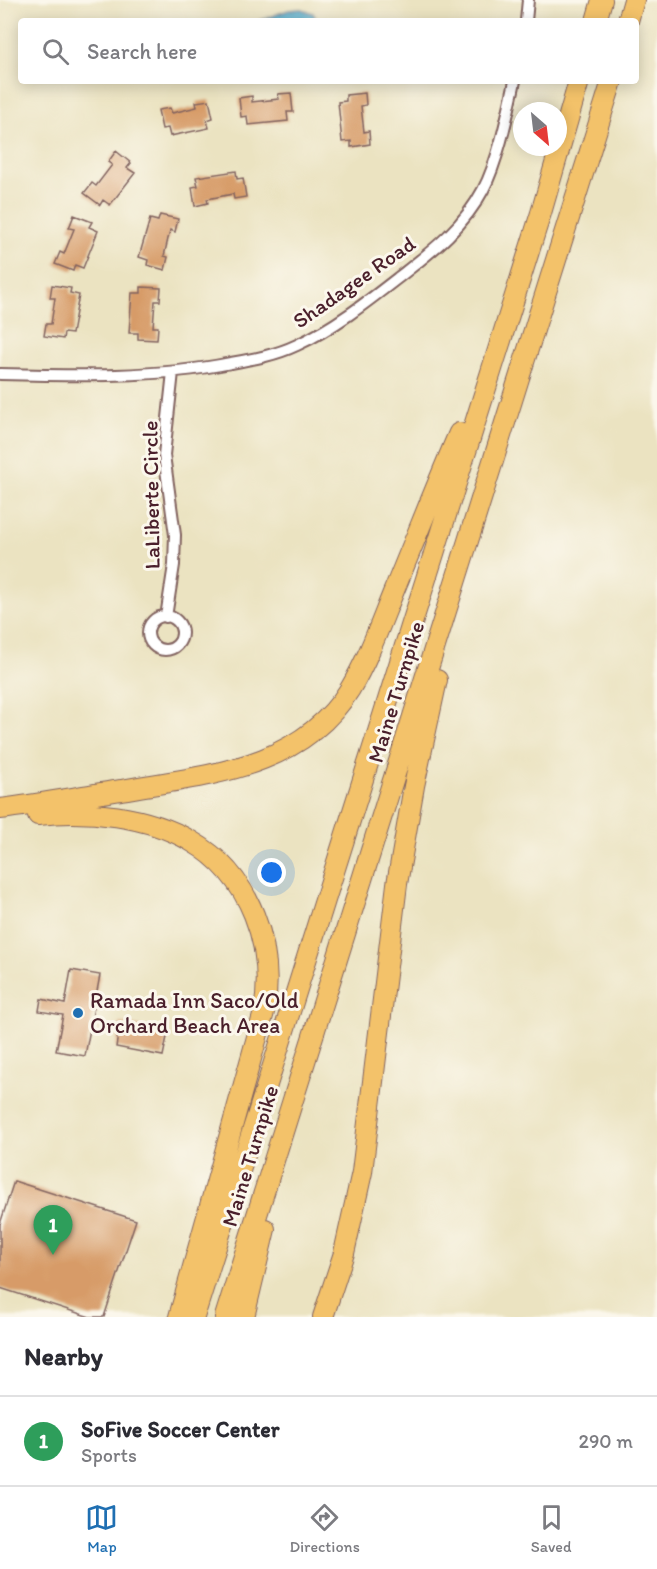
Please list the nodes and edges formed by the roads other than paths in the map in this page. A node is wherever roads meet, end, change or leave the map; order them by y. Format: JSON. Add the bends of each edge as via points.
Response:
{"nodes":[{"id":1,"x":528,"y":0,"type":"edge"},
{"id":2,"x":602,"y":0,"type":"edge"},
{"id":3,"x":634,"y":0,"type":"edge"},
{"id":4,"x":526,"y":18,"type":"edge"},
{"id":5,"x":597,"y":18,"type":"edge"},
{"id":6,"x":629,"y":18,"type":"edge"},
{"id":7,"x":514,"y":84,"type":"edge"},
{"id":8,"x":578,"y":84,"type":"edge"},
{"id":9,"x":611,"y":84,"type":"edge"},
{"id":10,"x":498,"y":346,"type":"junction"},
{"id":11,"x":173,"y":372,"type":"junction"},
{"id":12,"x":0,"y":374,"type":"edge"},
{"id":13,"x":466,"y":549,"type":"junction"},
{"id":14,"x":166,"y":616,"type":"dead end"},
{"id":15,"x":0,"y":809,"type":"edge"},
{"id":16,"x":0,"y":820,"type":"edge"},
{"id":17,"x":294,"y":1095,"type":"junction"},
{"id":18,"x":179,"y":1317,"type":"edge"},
{"id":19,"x":194,"y":1317,"type":"edge"},
{"id":20,"x":225,"y":1317,"type":"edge"},
{"id":21,"x":244,"y":1317,"type":"edge"},
{"id":22,"x":323,"y":1317,"type":"edge"}],
"edges":[{"from":1,"to":4,"type":"street"},
{"from":2,"to":5,"type":"highway"},
{"from":3,"to":6,"type":"highway"},
{"from":7,"to":11,"type":"street","name":"Shadagee Road","via":[[484,188],[446,240],[365,303],[295,346],[256,359]]},
{"from":8,"to":10,"type":"highway","name":"Maine Turnpike"},
{"from":9,"to":13,"type":"highway","name":"Maine Turnpike"},
{"from":10,"to":15,"type":"highway","via":[[365,660],[350,690],[322,724],[286,750],[218,774]]},
{"from":10,"to":19,"type":"highway","name":"Maine Turnpike"},
{"from":11,"to":12,"type":"street","name":"Shadagee Road"},
{"from":11,"to":14,"type":"street","name":"LaLiberte Circle","via":[[165,455],[175,551]]},
{"from":13,"to":17,"type":"highway","name":"Maine Turnpike"},
{"from":13,"to":22,"type":"highway","via":[[407,824],[362,1172],[344,1253]]},
{"from":16,"to":18,"type":"highway","via":[[66,813],[164,829],[203,849],[223,867],[244,894],[259,927],[268,976],[264,1012]]},
{"from":17,"to":20,"type":"highway","name":"Maine Turnpike"},
{"from":17,"to":21,"type":"highway"}]}
